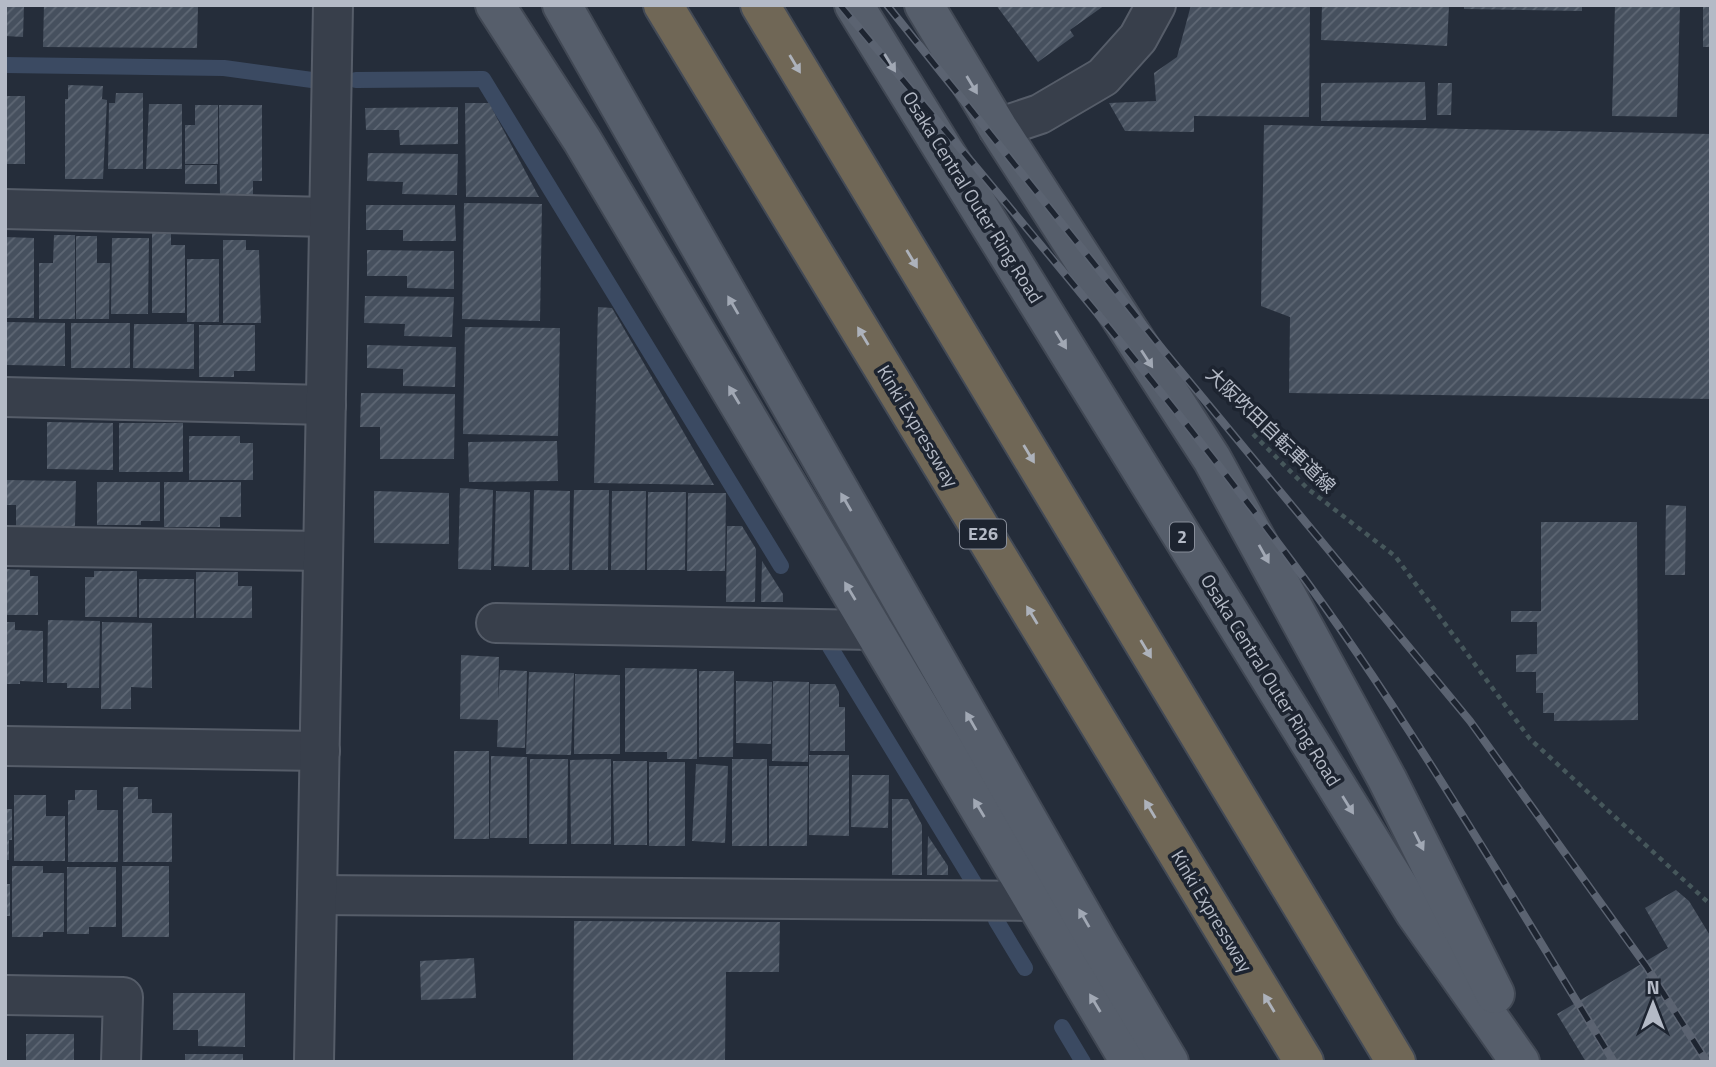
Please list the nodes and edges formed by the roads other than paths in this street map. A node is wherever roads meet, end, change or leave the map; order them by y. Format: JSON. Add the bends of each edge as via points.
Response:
{"nodes":[{"id":1,"x":333,"y":5,"type":"edge"},
{"id":2,"x":495,"y":5,"type":"edge"},
{"id":3,"x":562,"y":5,"type":"edge"},
{"id":4,"x":663,"y":5,"type":"edge"},
{"id":5,"x":760,"y":5,"type":"edge"},
{"id":6,"x":854,"y":5,"type":"edge"},
{"id":7,"x":924,"y":5,"type":"edge"},
{"id":8,"x":1156,"y":5,"type":"edge"},
{"id":9,"x":998,"y":128,"type":"junction"},
{"id":10,"x":5,"y":209,"type":"edge"},
{"id":11,"x":330,"y":217,"type":"junction"},
{"id":12,"x":5,"y":397,"type":"edge"},
{"id":13,"x":326,"y":405,"type":"junction"},
{"id":14,"x":5,"y":547,"type":"edge"},
{"id":15,"x":323,"y":551,"type":"junction"},
{"id":16,"x":496,"y":623,"type":"dead end"},
{"id":17,"x":873,"y":630,"type":"junction"},
{"id":18,"x":5,"y":746,"type":"edge"},
{"id":19,"x":320,"y":751,"type":"junction"},
{"id":20,"x":317,"y":895,"type":"junction"},
{"id":21,"x":1034,"y":901,"type":"junction"},
{"id":22,"x":5,"y":995,"type":"edge"},
{"id":23,"x":121,"y":1062,"type":"edge"},
{"id":24,"x":314,"y":1062,"type":"edge"},
{"id":25,"x":1130,"y":1062,"type":"edge"},
{"id":26,"x":1169,"y":1062,"type":"edge"},
{"id":27,"x":1304,"y":1062,"type":"edge"},
{"id":28,"x":1396,"y":1062,"type":"edge"},
{"id":29,"x":1520,"y":1062,"type":"edge"},
{"id":30,"x":1530,"y":1062,"type":"edge"}],
"edges":[{"from":1,"to":11,"type":"street"},
{"from":17,"to":2,"type":"main road","one_way":true,"via":[[582,140]]},
{"from":26,"to":3,"type":"main road","one_way":true},
{"from":27,"to":4,"type":"highway","name":"Kinki Expressway","number":"E26","one_way":true},
{"from":5,"to":28,"type":"highway","one_way":true},
{"from":6,"to":29,"type":"main road","name":"Osaka Central Outer Ring Road","number":"2","one_way":true,"via":[[1415,913]]},
{"from":7,"to":9,"type":"main road","one_way":true},
{"from":8,"to":9,"type":"street","via":[[1138,38],[1103,77],[1041,114]]},
{"from":9,"to":30,"type":"main road","one_way":true,"via":[[1212,459],[1387,779]]},
{"from":10,"to":11,"type":"street"},
{"from":11,"to":13,"type":"street"},
{"from":12,"to":13,"type":"street"},
{"from":13,"to":15,"type":"street"},
{"from":14,"to":15,"type":"street"},
{"from":15,"to":19,"type":"street"},
{"from":16,"to":17,"type":"street"},
{"from":21,"to":17,"type":"main road","one_way":true},
{"from":18,"to":19,"type":"street"},
{"from":19,"to":20,"type":"street"},
{"from":20,"to":21,"type":"street"},
{"from":20,"to":24,"type":"street"},
{"from":25,"to":21,"type":"main road","one_way":true},
{"from":22,"to":23,"type":"street","via":[[122,997]]}]}
